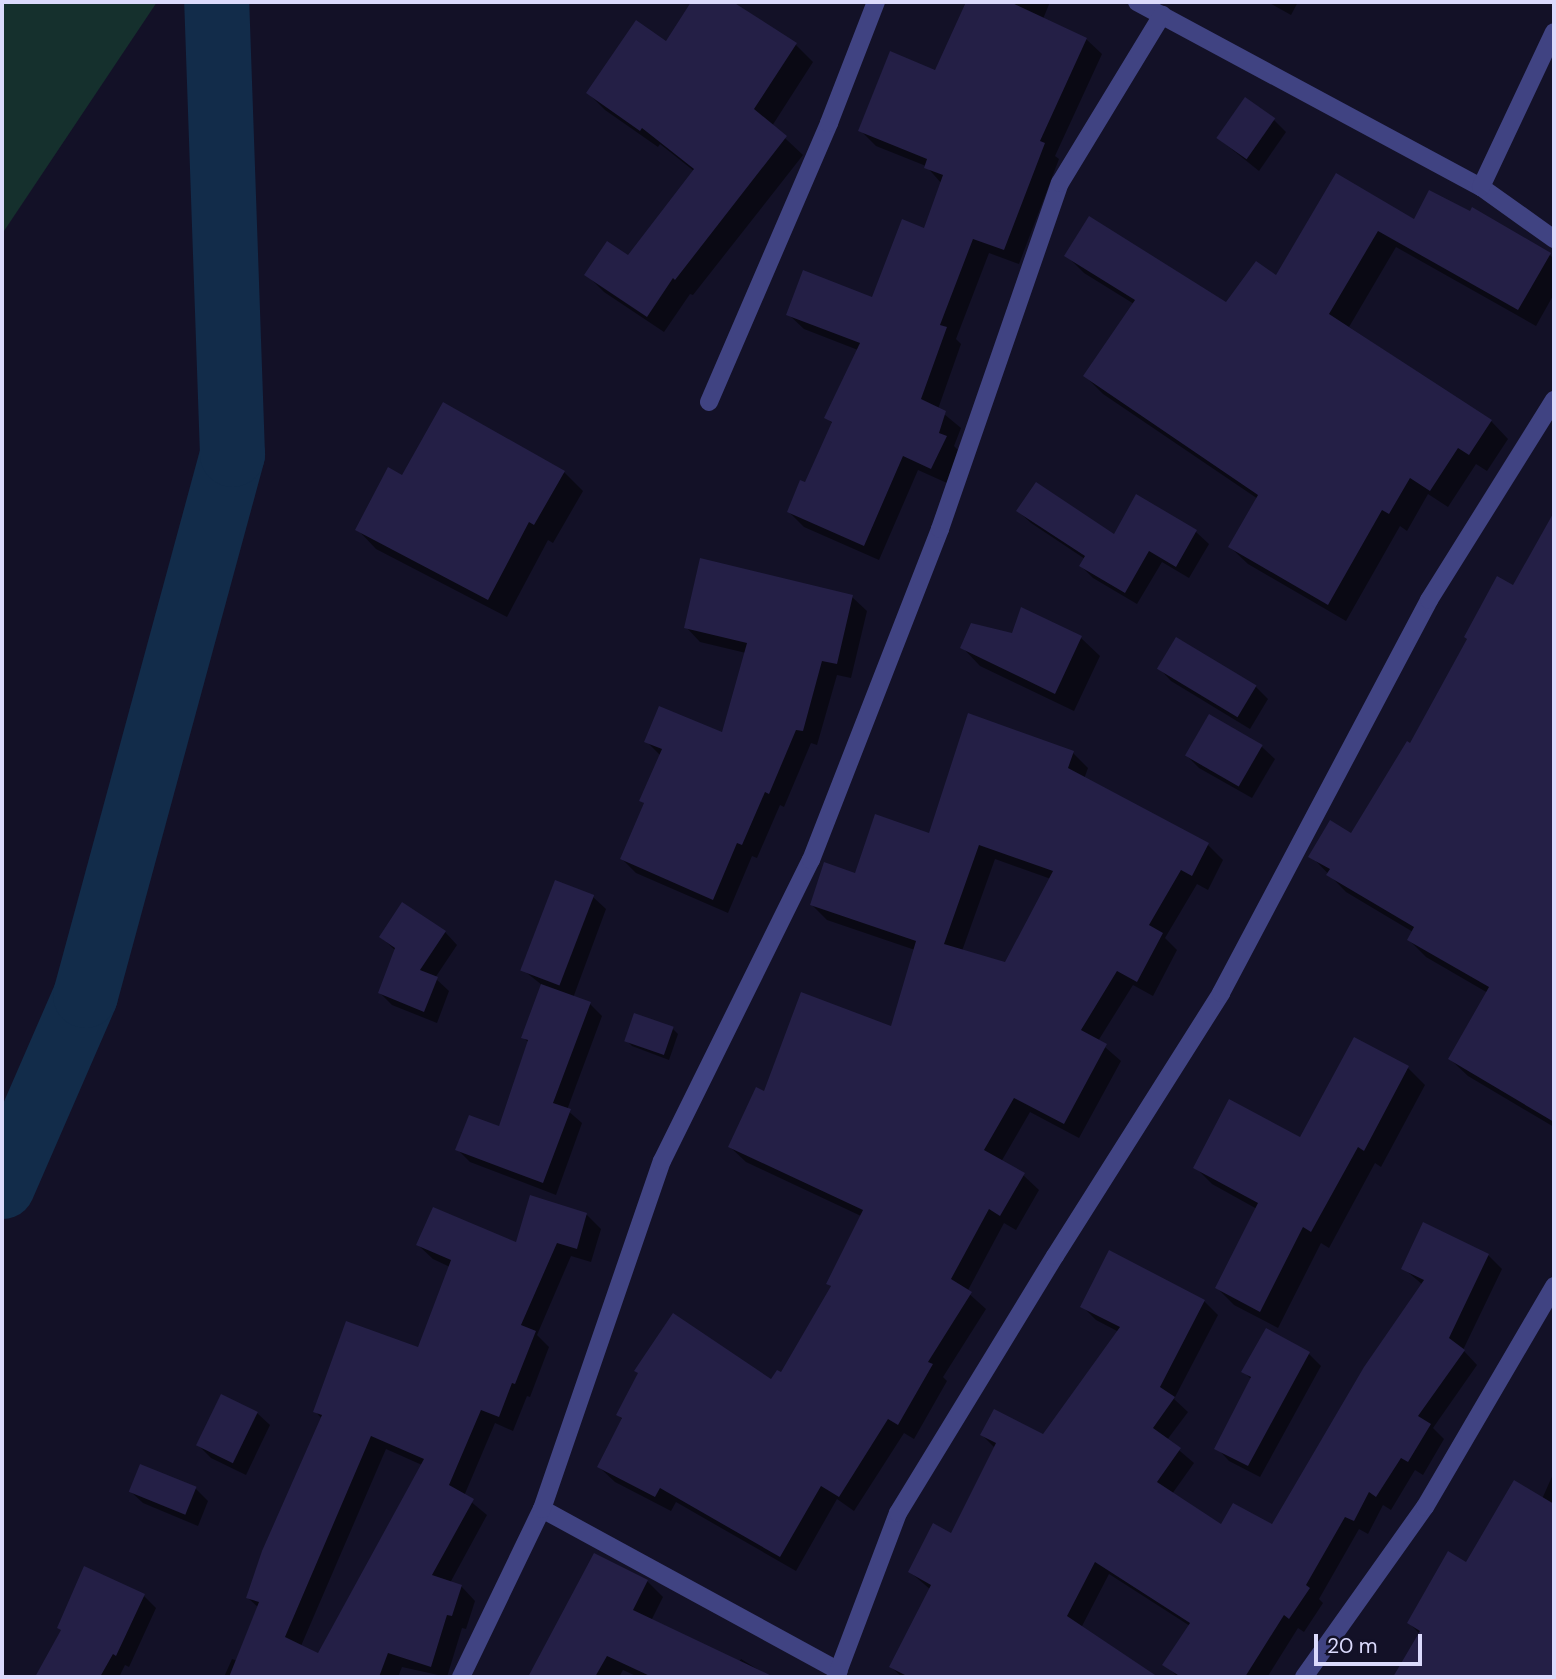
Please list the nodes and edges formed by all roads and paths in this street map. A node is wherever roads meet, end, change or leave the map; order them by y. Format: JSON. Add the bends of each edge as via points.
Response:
{"nodes":[{"id":1,"x":876,"y":2,"type":"edge"},
{"id":2,"x":1137,"y":2,"type":"edge"},
{"id":3,"x":1161,"y":15,"type":"junction"},
{"id":4,"x":1554,"y":32,"type":"edge"},
{"id":5,"x":1481,"y":187,"type":"junction"},
{"id":6,"x":1554,"y":239,"type":"edge"},
{"id":7,"x":1554,"y":400,"type":"edge"},
{"id":8,"x":709,"y":402,"type":"dead end"},
{"id":9,"x":1554,"y":1286,"type":"edge"},
{"id":10,"x":542,"y":1509,"type":"junction"},
{"id":11,"x":837,"y":1674,"type":"edge"},
{"id":12,"x":461,"y":1677,"type":"edge"},
{"id":13,"x":1304,"y":1677,"type":"edge"}],
"edges":[{"from":1,"to":8,"type":"street"},
{"from":2,"to":3,"type":"street"},
{"from":3,"to":5,"type":"street"},
{"from":3,"to":10,"type":"street","via":[[1060,183],[940,529],[811,860],[662,1161]]},
{"from":4,"to":5,"type":"street"},
{"from":5,"to":6,"type":"street"},
{"from":7,"to":11,"type":"street","via":[[1429,600],[1221,993],[898,1513]]},
{"from":9,"to":13,"type":"street","via":[[1424,1507]]},
{"from":10,"to":11,"type":"street"},
{"from":10,"to":12,"type":"street"}]}
